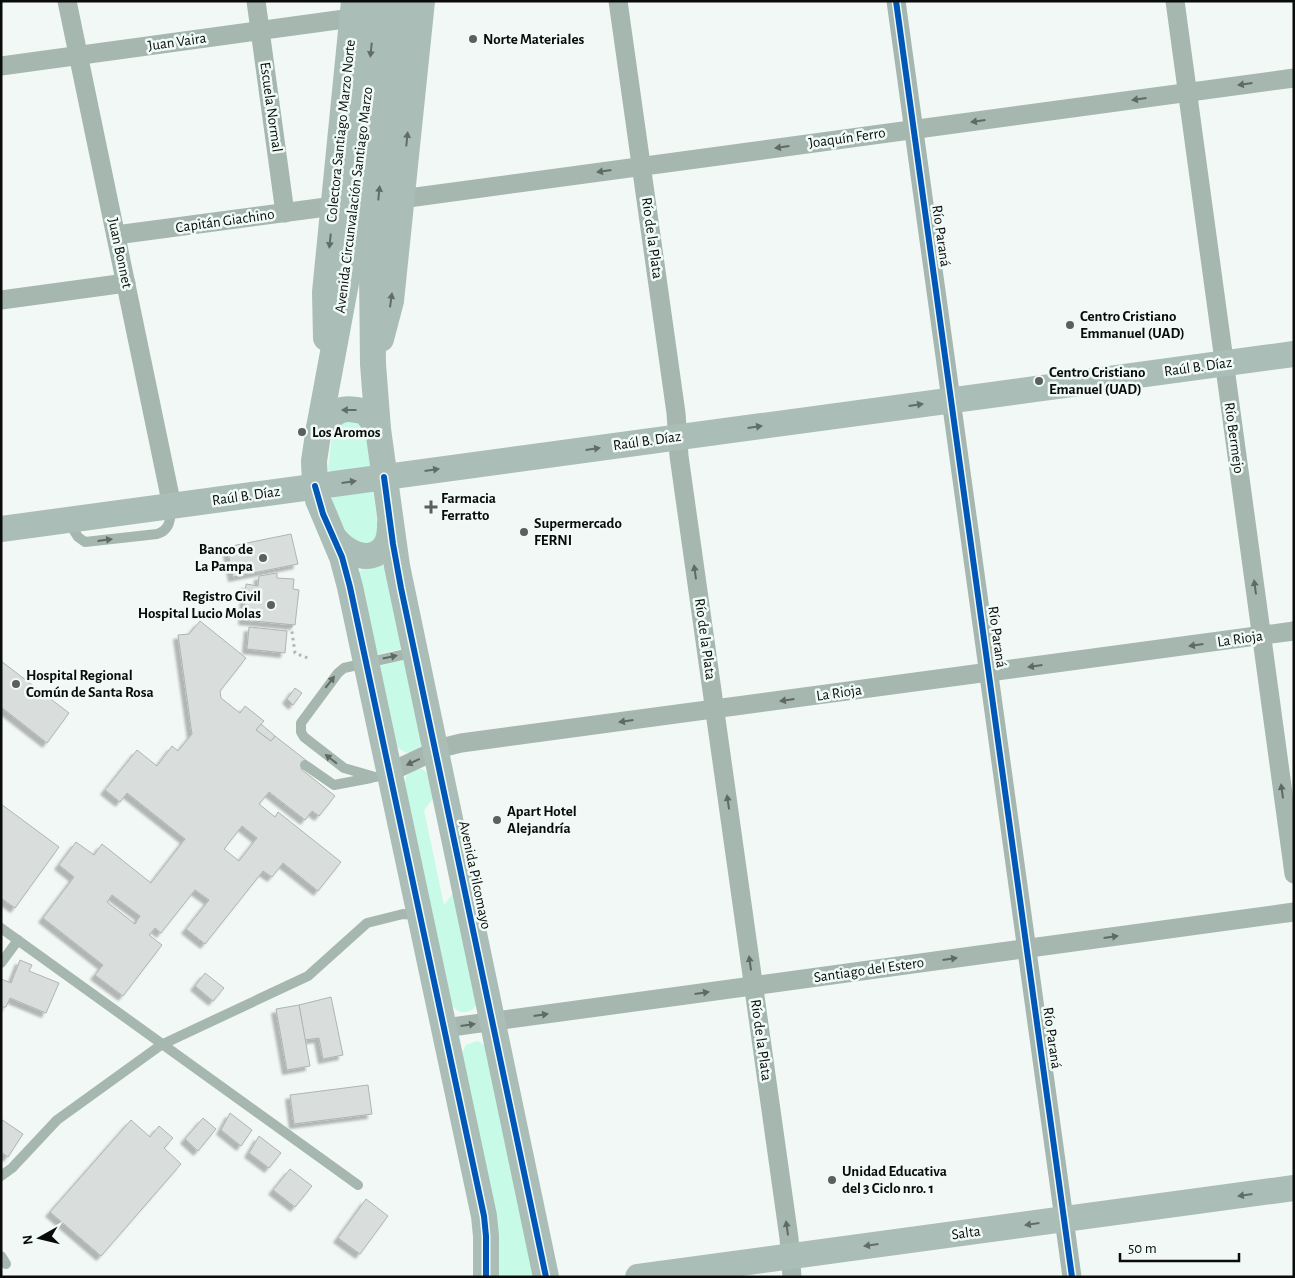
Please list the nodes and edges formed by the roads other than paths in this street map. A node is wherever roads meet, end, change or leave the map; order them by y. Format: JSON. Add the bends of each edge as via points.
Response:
{"nodes":[{"id":1,"x":68,"y":1,"type":"edge"},
{"id":2,"x":256,"y":1,"type":"edge"},
{"id":3,"x":375,"y":1,"type":"edge"},
{"id":4,"x":398,"y":1,"type":"edge"},
{"id":5,"x":422,"y":1,"type":"edge"},
{"id":6,"x":618,"y":1,"type":"edge"},
{"id":7,"x":896,"y":1,"type":"edge"},
{"id":8,"x":1175,"y":1,"type":"edge"},
{"id":9,"x":353,"y":10,"type":"edge"},
{"id":10,"x":260,"y":30,"type":"junction"},
{"id":11,"x":79,"y":56,"type":"junction"},
{"id":12,"x":1,"y":66,"type":"edge"},
{"id":13,"x":1294,"y":78,"type":"edge"},
{"id":14,"x":1187,"y":92,"type":"junction"},
{"id":15,"x":914,"y":129,"type":"junction"},
{"id":16,"x":641,"y":166,"type":"junction"},
{"id":17,"x":401,"y":199,"type":"junction"},
{"id":18,"x":334,"y":206,"type":"junction"},
{"id":19,"x":285,"y":213,"type":"junction"},
{"id":20,"x":116,"y":235,"type":"junction"},
{"id":21,"x":126,"y":283,"type":"junction"},
{"id":22,"x":1,"y":300,"type":"edge"},
{"id":23,"x":1294,"y":354,"type":"edge"},
{"id":24,"x":373,"y":364,"type":"junction"},
{"id":25,"x":1224,"y":364,"type":"junction"},
{"id":26,"x":328,"y":381,"type":"junction"},
{"id":27,"x":951,"y":400,"type":"junction"},
{"id":28,"x":319,"y":428,"type":"junction"},
{"id":29,"x":378,"y":429,"type":"junction"},
{"id":30,"x":678,"y":437,"type":"junction"},
{"id":31,"x":384,"y":477,"type":"junction"},
{"id":32,"x":315,"y":486,"type":"junction"},
{"id":33,"x":172,"y":506,"type":"junction"},
{"id":34,"x":390,"y":524,"type":"junction"},
{"id":35,"x":1,"y":529,"type":"edge"},
{"id":36,"x":335,"y":539,"type":"junction"},
{"id":37,"x":1294,"y":631,"type":"edge"},
{"id":38,"x":1261,"y":636,"type":"junction"},
{"id":39,"x":415,"y":652,"type":"junction"},
{"id":40,"x":366,"y":662,"type":"junction"},
{"id":41,"x":989,"y":672,"type":"junction"},
{"id":42,"x":714,"y":709,"type":"junction"},
{"id":43,"x":436,"y":751,"type":"junction"},
{"id":44,"x":304,"y":765,"type":"dead end"},
{"id":45,"x":382,"y":775,"type":"junction"},
{"id":46,"x":1294,"y":874,"type":"edge"},
{"id":47,"x":1294,"y":912,"type":"edge"},
{"id":48,"x":420,"y":915,"type":"junction"},
{"id":49,"x":1,"y":928,"type":"edge"},
{"id":50,"x":18,"y":940,"type":"junction"},
{"id":51,"x":1027,"y":948,"type":"junction"},
{"id":52,"x":1,"y":963,"type":"edge"},
{"id":53,"x":753,"y":986,"type":"junction"},
{"id":54,"x":493,"y":1022,"type":"junction"},
{"id":55,"x":444,"y":1028,"type":"junction"},
{"id":56,"x":161,"y":1045,"type":"junction"},
{"id":57,"x":1,"y":1176,"type":"edge"},
{"id":58,"x":358,"y":1185,"type":"dead end"},
{"id":59,"x":1294,"y":1188,"type":"edge"},
{"id":60,"x":1064,"y":1219,"type":"junction"},
{"id":61,"x":791,"y":1266,"type":"edge"},
{"id":62,"x":486,"y":1277,"type":"edge"},
{"id":63,"x":546,"y":1277,"type":"edge"},
{"id":64,"x":638,"y":1277,"type":"edge"},
{"id":65,"x":1072,"y":1277,"type":"edge"}],
"edges":[{"from":1,"to":11,"type":"street","name":"Juan Bonnet"},
{"from":2,"to":10,"type":"street","name":"Escuela Normal"},
{"from":3,"to":26,"type":"main road","name":"Avenida Circunvalación Santiago Marzo","one_way":true,"via":[[349,264]]},
{"from":24,"to":4,"type":"main road","name":"Avenida Circunvalación Santiago Marzo","one_way":true,"via":[[373,259]]},
{"from":17,"to":5,"type":"main road","one_way":true},
{"from":6,"to":16,"type":"street","name":"Río de la Plata"},
{"from":7,"to":15,"type":"street","name":"Río Paraná"},
{"from":8,"to":14,"type":"street","name":"Río Bermejo"},
{"from":9,"to":10,"type":"street","name":"Juan Vaira"},
{"from":9,"to":18,"type":"main road","name":"Colectora Santiago Marzo Norte"},
{"from":10,"to":11,"type":"street","name":"Juan Vaira"},
{"from":10,"to":19,"type":"street","name":"Escuela Normal"},
{"from":11,"to":12,"type":"street","name":"Juan Vaira"},
{"from":11,"to":20,"type":"street","name":"Juan Bonnet"},
{"from":13,"to":14,"type":"street","name":"Joaquín Ferro","one_way":true},
{"from":14,"to":15,"type":"street","name":"Joaquín Ferro","one_way":true},
{"from":14,"to":25,"type":"street","name":"Río Bermejo"},
{"from":15,"to":16,"type":"street","name":"Joaquín Ferro","one_way":true},
{"from":15,"to":27,"type":"street","name":"Río Paraná"},
{"from":16,"to":17,"type":"street","name":"Joaquín Ferro","one_way":true},
{"from":16,"to":30,"type":"street","name":"Río de la Plata"},
{"from":24,"to":17,"type":"main road","one_way":true,"via":[[389,314]]},
{"from":18,"to":19,"type":"street","name":"Capitán Giachino"},
{"from":18,"to":26,"type":"main road","name":"Colectora Santiago Marzo Norte","one_way":true,"via":[[325,299]]},
{"from":19,"to":20,"type":"street","name":"Capitán Giachino"},
{"from":20,"to":21,"type":"street","name":"Juan Bonnet"},
{"from":21,"to":22,"type":"street"},
{"from":21,"to":33,"type":"street","name":"Juan Bonnet"},
{"from":23,"to":25,"type":"main road","name":"Raúl B. Díaz"},
{"from":24,"to":29,"type":"main road","name":"Avenida Circunvalación Santiago Marzo"},
{"from":25,"to":27,"type":"main road","name":"Raúl B. Díaz"},
{"from":38,"to":25,"type":"street","name":"Río Bermejo","one_way":true},
{"from":26,"to":28,"type":"main road","name":"Avenida Circunvalación Santiago Marzo"},
{"from":30,"to":27,"type":"main road","name":"Raúl B. Díaz","one_way":true},
{"from":27,"to":41,"type":"street","name":"Río Paraná"},
{"from":29,"to":28,"type":"main road","one_way":true,"via":[[366,412],[352,408],[338,410]]},
{"from":28,"to":32,"type":"main road","name":"Avenida Circunvalación Santiago Marzo","via":[[314,461]]},
{"from":29,"to":31,"type":"main road","name":"Avenida Circunvalación Santiago Marzo"},
{"from":31,"to":30,"type":"main road","name":"Raúl B. Díaz","one_way":true},
{"from":42,"to":30,"type":"street","name":"Río de la Plata","one_way":true},
{"from":32,"to":31,"type":"main road","name":"Raúl B. Díaz","one_way":true},
{"from":31,"to":34,"type":"main road","name":"Avenida Pilcomayo"},
{"from":32,"to":33,"type":"main road","name":"Raúl B. Díaz"},
{"from":32,"to":36,"type":"main road"},
{"from":33,"to":35,"type":"main road","name":"Raúl B. Díaz"},
{"from":34,"to":36,"type":"main road","via":[[386,544],[373,555],[354,555]]},
{"from":34,"to":39,"type":"main road","name":"Avenida Pilcomayo"},
{"from":36,"to":40,"type":"main road","via":[[348,575]]},
{"from":37,"to":38,"type":"street","name":"La Rioja"},
{"from":38,"to":41,"type":"street","name":"La Rioja","one_way":true},
{"from":46,"to":38,"type":"street","name":"Río Bermejo","one_way":true},
{"from":40,"to":39,"type":"lane","one_way":true},
{"from":39,"to":43,"type":"main road","name":"Avenida Pilcomayo"},
{"from":40,"to":45,"type":"main road"},
{"from":45,"to":40,"type":"lane","one_way":true,"via":[[351,771],[340,766],[304,737],[300,726],[338,672]]},
{"from":41,"to":42,"type":"street","name":"La Rioja","one_way":true},
{"from":41,"to":51,"type":"street","name":"Río Paraná"},
{"from":42,"to":43,"type":"street","name":"La Rioja","one_way":true,"via":[[461,744]]},
{"from":53,"to":42,"type":"street","name":"Río de la Plata","one_way":true},
{"from":43,"to":45,"type":"street","name":"La Rioja","one_way":true},
{"from":43,"to":54,"type":"main road","name":"Avenida Pilcomayo"},
{"from":44,"to":45,"type":"lane","via":[[334,785]]},
{"from":45,"to":48,"type":"main road"},
{"from":51,"to":47,"type":"street","name":"Santiago del Estero","one_way":true},
{"from":48,"to":55,"type":"main road"},
{"from":48,"to":56,"type":"lane","via":[[404,914],[367,923],[308,976]]},
{"from":49,"to":50,"type":"lane"},
{"from":50,"to":52,"type":"lane"},
{"from":50,"to":56,"type":"lane"},
{"from":53,"to":51,"type":"street","name":"Santiago del Estero","one_way":true},
{"from":51,"to":60,"type":"street","name":"Río Paraná"},
{"from":54,"to":53,"type":"street","name":"Santiago del Estero","one_way":true},
{"from":61,"to":53,"type":"street","name":"Río de la Plata","one_way":true},
{"from":55,"to":54,"type":"street","name":"Santiago del Estero","one_way":true},
{"from":54,"to":63,"type":"main road","name":"Avenida Pilcomayo"},
{"from":55,"to":62,"type":"main road","via":[[484,1216]]},
{"from":56,"to":57,"type":"lane","via":[[57,1120]]},
{"from":56,"to":58,"type":"lane"},
{"from":59,"to":60,"type":"main road","name":"Salta","one_way":true},
{"from":60,"to":61,"type":"main road","name":"Salta","one_way":true},
{"from":60,"to":65,"type":"street","name":"Río Paraná"},
{"from":61,"to":64,"type":"main road","name":"Salta"}]}
